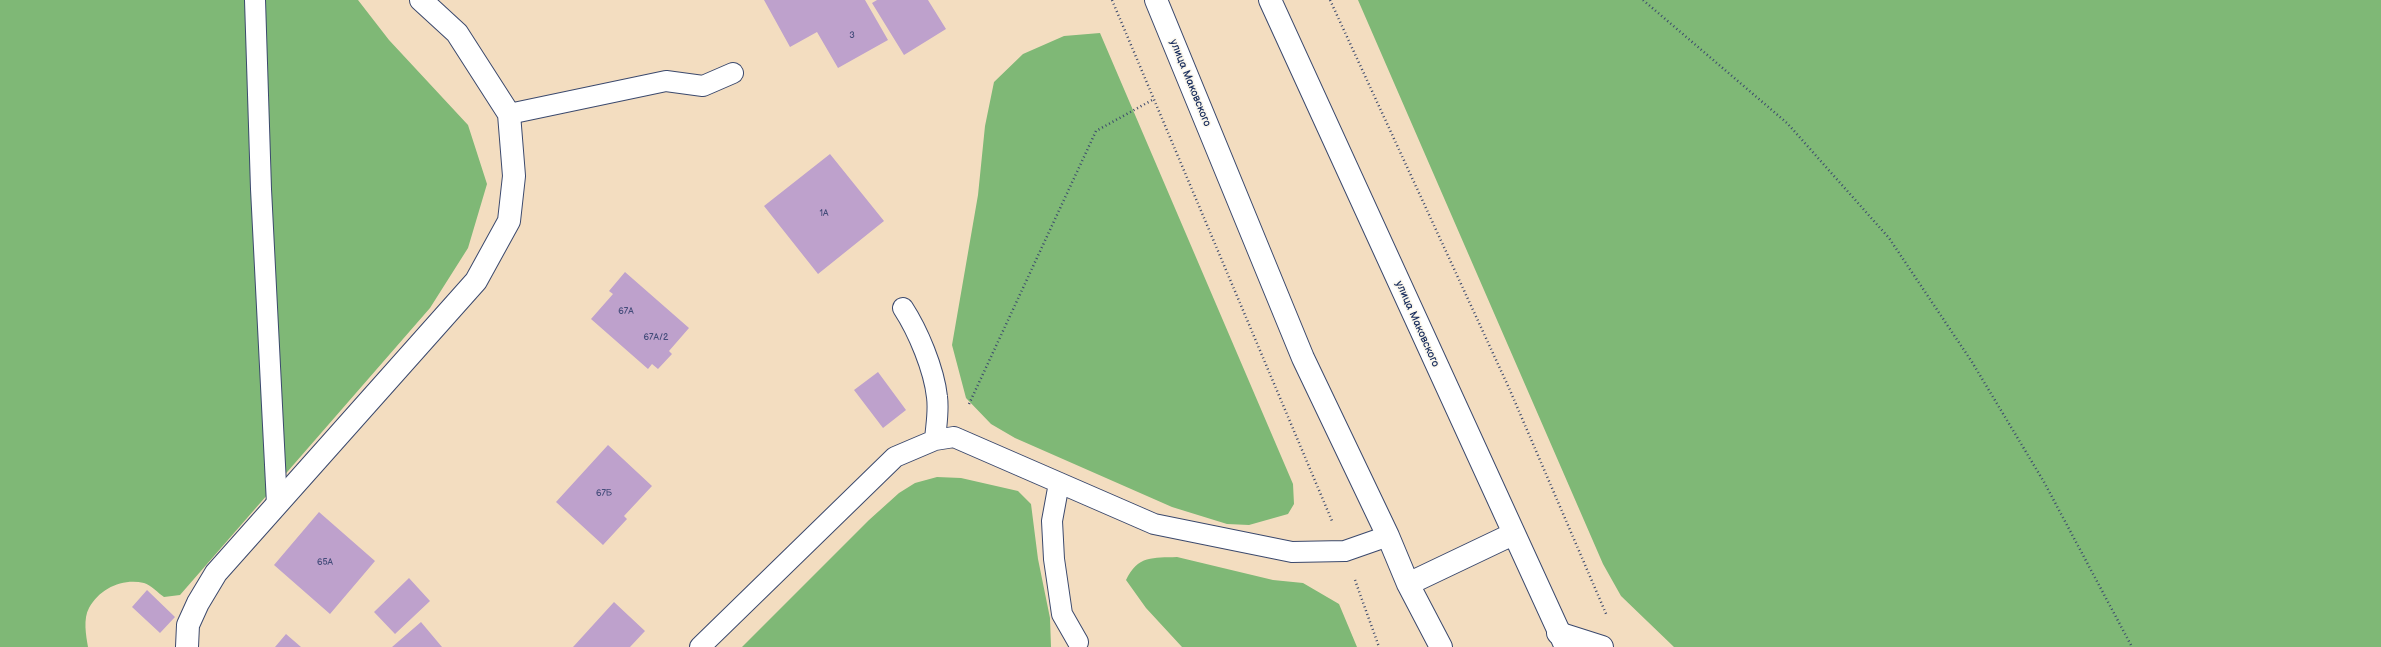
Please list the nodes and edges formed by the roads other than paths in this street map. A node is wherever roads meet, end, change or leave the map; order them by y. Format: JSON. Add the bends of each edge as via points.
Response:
{"nodes":[{"id":1,"x":255,"y":0,"type":"edge"},
{"id":2,"x":421,"y":0,"type":"edge"},
{"id":3,"x":1156,"y":0,"type":"edge"},
{"id":4,"x":1270,"y":0,"type":"edge"},
{"id":5,"x":733,"y":73,"type":"dead end"},
{"id":6,"x":509,"y":114,"type":"junction"},
{"id":7,"x":903,"y":308,"type":"dead end"},
{"id":8,"x":944,"y":439,"type":"junction"},
{"id":9,"x":1059,"y":483,"type":"junction"},
{"id":10,"x":277,"y":504,"type":"junction"},
{"id":11,"x":1513,"y":534,"type":"junction"},
{"id":12,"x":1388,"y":536,"type":"junction"},
{"id":13,"x":1408,"y":584,"type":"junction"},
{"id":14,"x":1562,"y":640,"type":"edge"},
{"id":15,"x":1078,"y":642,"type":"dead end"},
{"id":16,"x":187,"y":647,"type":"edge"},
{"id":17,"x":700,"y":647,"type":"edge"},
{"id":18,"x":1441,"y":647,"type":"edge"},
{"id":19,"x":1602,"y":647,"type":"edge"}],
"edges":[{"from":1,"to":10,"type":"lane","via":[[260,189]]},
{"from":2,"to":6,"type":"main road","via":[[457,33]]},
{"from":3,"to":12,"type":"main road","name":"улица Маковского","via":[[1303,358]]},
{"from":4,"to":11,"type":"main road","name":"улица Маковского"},
{"from":5,"to":6,"type":"lane","via":[[703,86],[666,82]]},
{"from":6,"to":10,"type":"main road","via":[[514,176],[509,221],[476,281]]},
{"from":7,"to":8,"type":"lane","via":[[912,320],[927,359]]},
{"from":8,"to":9,"type":"lane"},
{"from":8,"to":17,"type":"lane","via":[[896,457]]},
{"from":9,"to":12,"type":"lane","via":[[1154,524],[1292,552],[1345,551]]},
{"from":9,"to":15,"type":"lane","via":[[1052,521],[1054,559],[1062,614]]},
{"from":10,"to":16,"type":"main road","via":[[216,573],[188,625]]},
{"from":11,"to":13,"type":"main road"},
{"from":11,"to":14,"type":"main road","name":"улица Маковского"},
{"from":12,"to":13,"type":"main road","name":"улица Маковского"},
{"from":13,"to":18,"type":"main road","name":"улица Маковского"},
{"from":14,"to":19,"type":"main road"}]}
